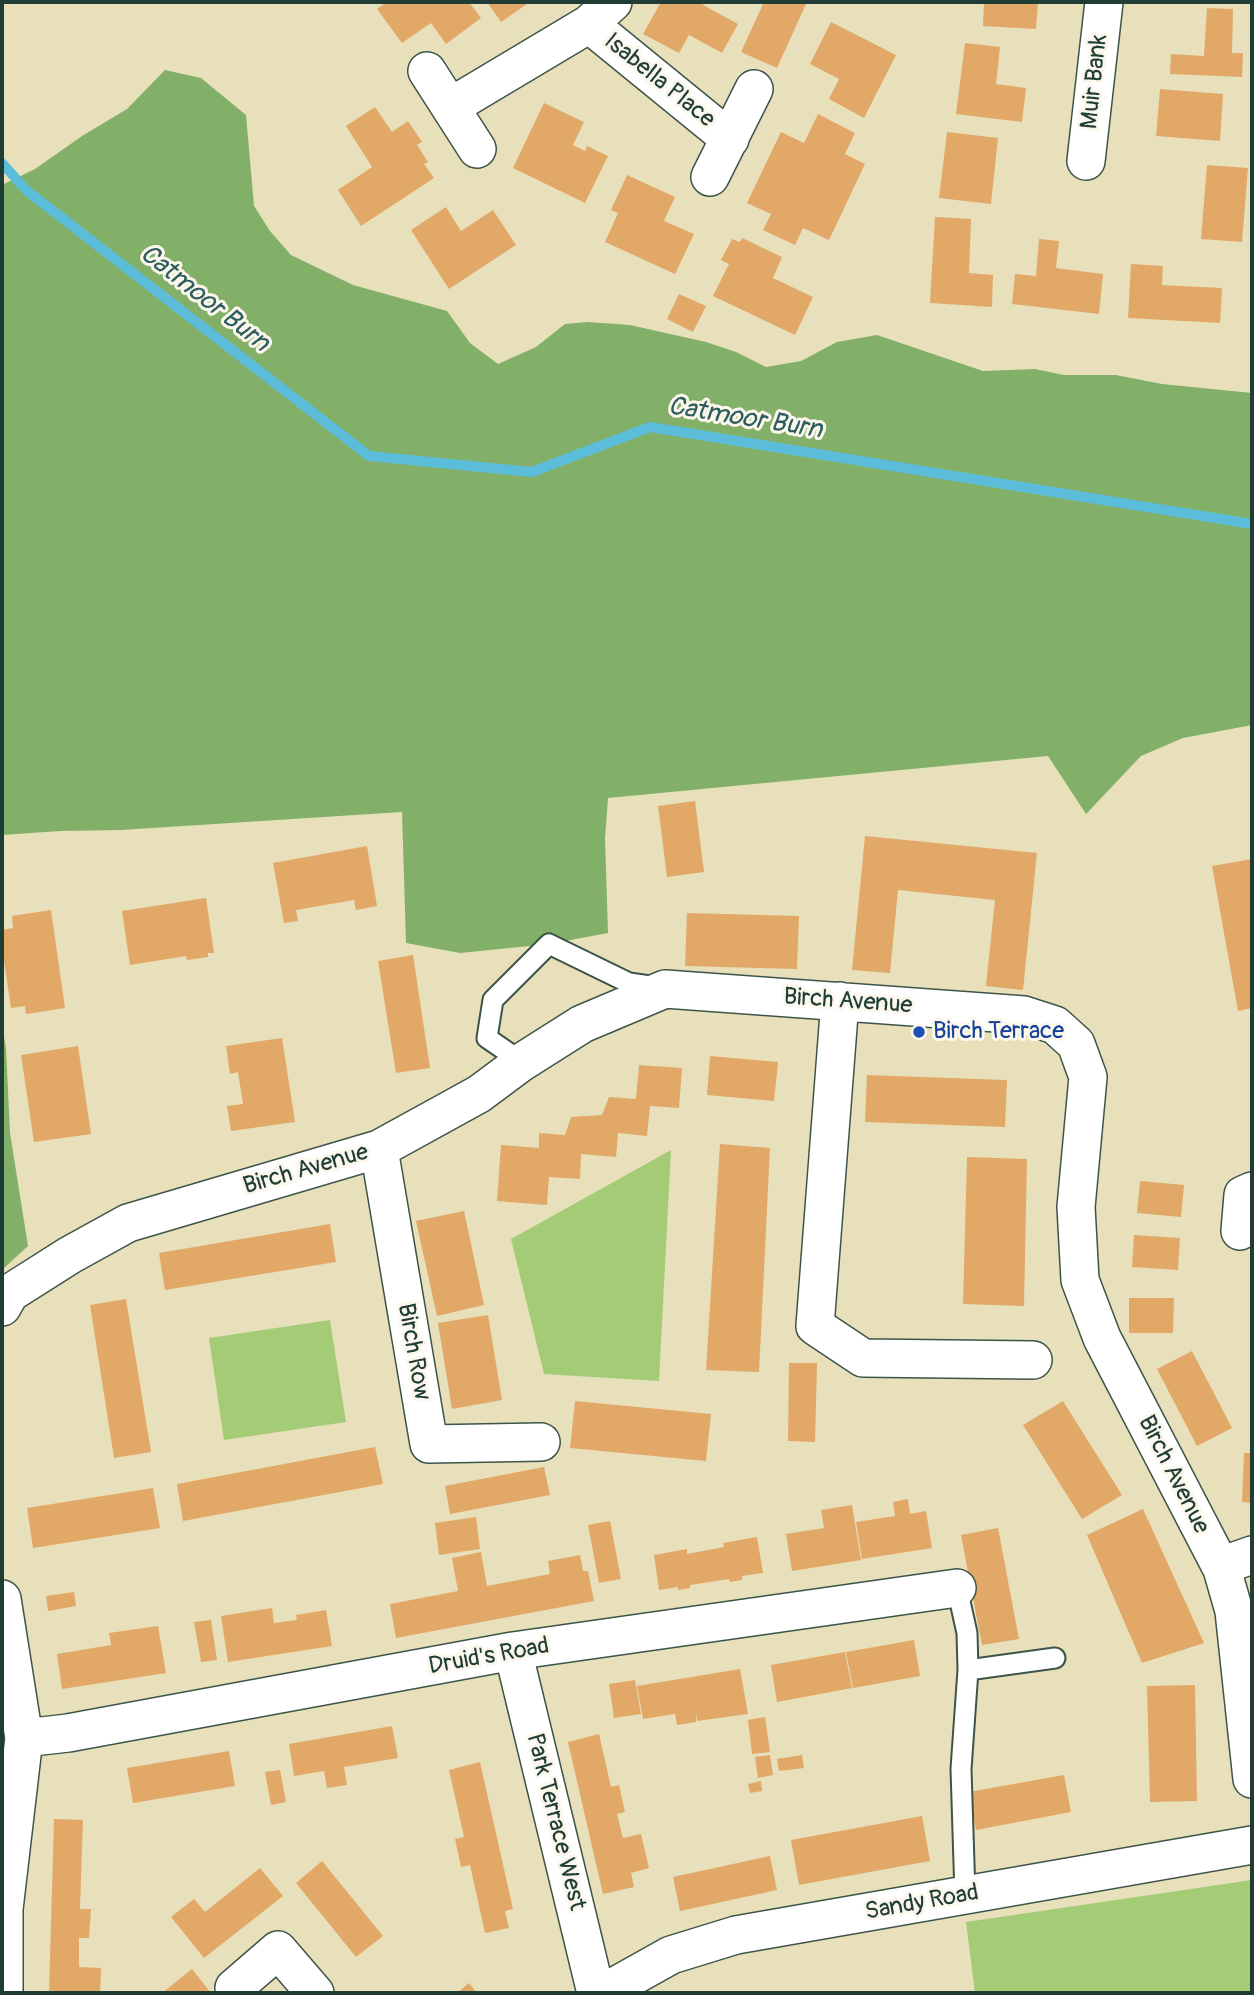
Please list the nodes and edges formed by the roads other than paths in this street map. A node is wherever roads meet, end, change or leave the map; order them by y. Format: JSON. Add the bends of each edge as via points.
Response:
{"nodes":[{"id":1,"x":1104,"y":2,"type":"edge"},
{"id":2,"x":601,"y":13,"type":"edge"},
{"id":3,"x":427,"y":71,"type":"dead end"},
{"id":4,"x":754,"y":89,"type":"dead end"},
{"id":5,"x":450,"y":107,"type":"junction"},
{"id":6,"x":730,"y":138,"type":"junction"},
{"id":7,"x":477,"y":149,"type":"dead end"},
{"id":8,"x":1086,"y":161,"type":"dead end"},
{"id":9,"x":710,"y":177,"type":"dead end"},
{"id":10,"x":665,"y":989,"type":"junction"},
{"id":11,"x":841,"y":1001,"type":"junction"},
{"id":12,"x":522,"y":1062,"type":"junction"},
{"id":13,"x":379,"y":1149,"type":"junction"},
{"id":14,"x":1252,"y":1191,"type":"edge"},
{"id":15,"x":1240,"y":1231,"type":"dead end"},
{"id":16,"x":2,"y":1307,"type":"edge"},
{"id":17,"x":1032,"y":1360,"type":"dead end"},
{"id":18,"x":541,"y":1442,"type":"dead end"},
{"id":19,"x":1237,"y":1562,"type":"edge"},
{"id":20,"x":957,"y":1588,"type":"joint"},
{"id":21,"x":2,"y":1600,"type":"edge"},
{"id":22,"x":513,"y":1651,"type":"junction"},
{"id":23,"x":1055,"y":1658,"type":"dead end"},
{"id":24,"x":968,"y":1670,"type":"junction"},
{"id":25,"x":24,"y":1738,"type":"junction"},
{"id":26,"x":1252,"y":1779,"type":"edge"},
{"id":27,"x":1252,"y":1845,"type":"edge"},
{"id":28,"x":965,"y":1895,"type":"junction"},
{"id":29,"x":3,"y":1909,"type":"edge"},
{"id":30,"x":234,"y":1988,"type":"dead end"},
{"id":31,"x":4,"y":1993,"type":"edge"},
{"id":32,"x":315,"y":1993,"type":"edge"},
{"id":33,"x":596,"y":1993,"type":"edge"},
{"id":34,"x":603,"y":1993,"type":"edge"}],
"edges":[{"from":1,"to":8,"type":"street","name":"Muir Bank"},
{"from":2,"to":5,"type":"street","name":"Isabella Place"},
{"from":2,"to":6,"type":"street","name":"Isabella Place"},
{"from":3,"to":5,"type":"street"},
{"from":4,"to":6,"type":"street"},
{"from":5,"to":7,"type":"street"},
{"from":6,"to":9,"type":"street"},
{"from":10,"to":11,"type":"street","name":"Birch Avenue"},
{"from":10,"to":12,"type":"street","name":"Birch Avenue","via":[[582,1024]]},
{"from":10,"to":12,"type":"lane","via":[[629,983],[549,944],[493,999],[487,1038]]},
{"from":11,"to":17,"type":"street","via":[[815,1326],[863,1358]]},
{"from":11,"to":19,"type":"street","name":"Birch Avenue","via":[[1024,1015],[1055,1025],[1076,1044],[1088,1077],[1076,1207],[1080,1280],[1102,1338]]},
{"from":12,"to":13,"type":"street","name":"Birch Avenue","via":[[479,1094]]},
{"from":13,"to":16,"type":"street","name":"Birch Avenue","via":[[128,1223],[10,1293]]},
{"from":13,"to":18,"type":"street","name":"Birch Row","via":[[429,1444]]},
{"from":14,"to":15,"type":"street","via":[[1243,1195]]},
{"from":19,"to":26,"type":"street","name":"Birch Avenue","via":[[1234,1611]]},
{"from":20,"to":22,"type":"street","name":"Druid's Road"},
{"from":20,"to":24,"type":"lane","via":[[967,1633]]},
{"from":21,"to":25,"type":"street"},
{"from":22,"to":25,"type":"street","name":"Druid's Road"},
{"from":22,"to":33,"type":"street","name":"Park Terrace West"},
{"from":23,"to":24,"type":"lane"},
{"from":24,"to":28,"type":"lane","via":[[961,1769]]},
{"from":25,"to":29,"type":"street"},
{"from":27,"to":28,"type":"street","name":"Sandy Road"},
{"from":28,"to":34,"type":"street","name":"Sandy Road","via":[[736,1935],[671,1955]]},
{"from":29,"to":31,"type":"street"},
{"from":30,"to":32,"type":"street","via":[[278,1950]]}]}
